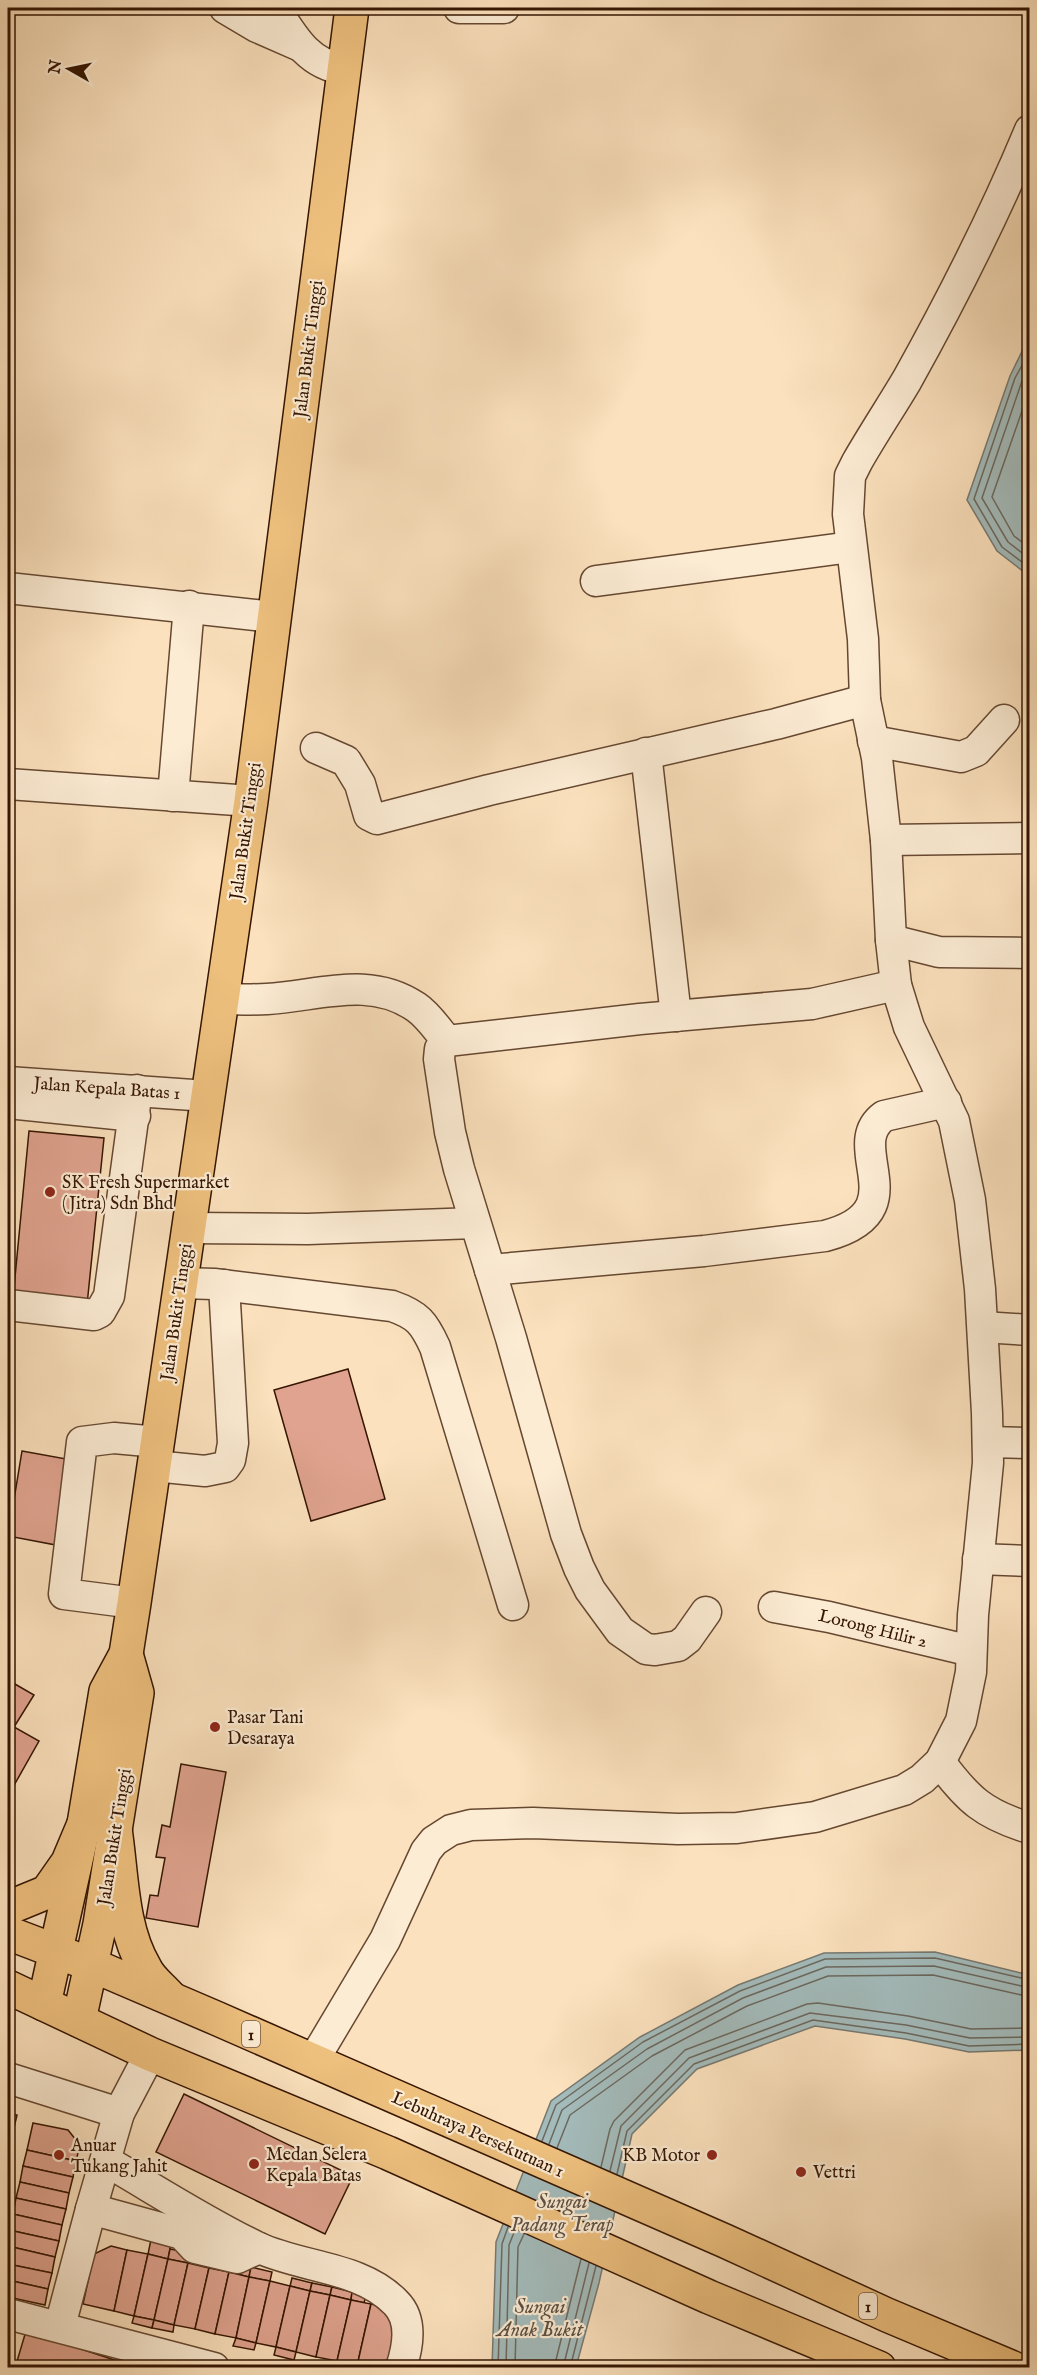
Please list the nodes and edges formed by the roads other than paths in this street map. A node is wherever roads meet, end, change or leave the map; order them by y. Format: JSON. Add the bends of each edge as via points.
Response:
{"nodes":[{"id":1,"x":225,"y":8,"type":"edge"},
{"id":2,"x":275,"y":8,"type":"edge"},
{"id":3,"x":352,"y":8,"type":"edge"},
{"id":4,"x":459,"y":8,"type":"edge"},
{"id":5,"x":504,"y":8,"type":"edge"},
{"id":6,"x":298,"y":45,"type":"junction"},
{"id":7,"x":344,"y":69,"type":"junction"},
{"id":8,"x":1029,"y":130,"type":"edge"},
{"id":9,"x":850,"y":548,"type":"junction"},
{"id":10,"x":596,"y":581,"type":"dead end"},
{"id":11,"x":8,"y":588,"type":"edge"},
{"id":12,"x":189,"y":606,"type":"junction"},
{"id":13,"x":273,"y":617,"type":"junction"},
{"id":14,"x":865,"y":700,"type":"junction"},
{"id":15,"x":1004,"y":720,"type":"dead end"},
{"id":16,"x":873,"y":741,"type":"junction"},
{"id":17,"x":316,"y":748,"type":"dead end"},
{"id":18,"x":646,"y":753,"type":"junction"},
{"id":19,"x":8,"y":784,"type":"edge"},
{"id":20,"x":173,"y":796,"type":"junction"},
{"id":21,"x":251,"y":801,"type":"junction"},
{"id":22,"x":1029,"y":838,"type":"edge"},
{"id":23,"x":886,"y":840,"type":"junction"},
{"id":24,"x":891,"y":940,"type":"junction"},
{"id":25,"x":1029,"y":953,"type":"edge"},
{"id":26,"x":896,"y":985,"type":"junction"},
{"id":27,"x":221,"y":999,"type":"junction"},
{"id":28,"x":676,"y":1016,"type":"junction"},
{"id":29,"x":447,"y":1041,"type":"junction"},
{"id":30,"x":8,"y":1091,"type":"edge"},
{"id":31,"x":207,"y":1096,"type":"junction"},
{"id":32,"x":946,"y":1102,"type":"junction"},
{"id":33,"x":136,"y":1103,"type":"junction"},
{"id":34,"x":475,"y":1223,"type":"junction"},
{"id":35,"x":189,"y":1228,"type":"junction"},
{"id":36,"x":490,"y":1270,"type":"junction"},
{"id":37,"x":181,"y":1283,"type":"junction"},
{"id":38,"x":224,"y":1285,"type":"junction"},
{"id":39,"x":8,"y":1305,"type":"edge"},
{"id":40,"x":982,"y":1327,"type":"junction"},
{"id":41,"x":1029,"y":1330,"type":"edge"},
{"id":42,"x":988,"y":1442,"type":"junction"},
{"id":43,"x":1029,"y":1443,"type":"edge"},
{"id":44,"x":156,"y":1454,"type":"junction"},
{"id":45,"x":978,"y":1560,"type":"junction"},
{"id":46,"x":1029,"y":1561,"type":"edge"},
{"id":47,"x":134,"y":1603,"type":"junction"},
{"id":48,"x":513,"y":1605,"type":"dead end"},
{"id":49,"x":774,"y":1606,"type":"dead end"},
{"id":50,"x":706,"y":1612,"type":"dead end"},
{"id":51,"x":971,"y":1651,"type":"junction"},
{"id":52,"x":126,"y":1653,"type":"junction"},
{"id":53,"x":940,"y":1762,"type":"junction"},
{"id":54,"x":84,"y":1824,"type":"junction"},
{"id":55,"x":1029,"y":1828,"type":"edge"},
{"id":56,"x":115,"y":1829,"type":"junction"},
{"id":57,"x":8,"y":1908,"type":"edge"},
{"id":58,"x":8,"y":1933,"type":"edge"},
{"id":59,"x":56,"y":1951,"type":"junction"},
{"id":60,"x":92,"y":1965,"type":"junction"},
{"id":61,"x":21,"y":1996,"type":"edge"},
{"id":62,"x":174,"y":2001,"type":"junction"},
{"id":63,"x":79,"y":2020,"type":"junction"},
{"id":64,"x":150,"y":2054,"type":"junction"},
{"id":65,"x":313,"y":2061,"type":"junction"},
{"id":66,"x":8,"y":2078,"type":"edge"},
{"id":67,"x":119,"y":2114,"type":"junction"},
{"id":68,"x":106,"y":2161,"type":"junction"},
{"id":69,"x":91,"y":2209,"type":"junction"},
{"id":70,"x":259,"y":2248,"type":"junction"},
{"id":71,"x":8,"y":2314,"type":"edge"},
{"id":72,"x":60,"y":2326,"type":"junction"},
{"id":73,"x":214,"y":2367,"type":"edge"},
{"id":74,"x":401,"y":2367,"type":"edge"},
{"id":75,"x":879,"y":2367,"type":"edge"},
{"id":76,"x":1013,"y":2367,"type":"edge"}],
"edges":[{"from":1,"to":6,"type":"street"},
{"from":2,"to":6,"type":"street"},
{"from":3,"to":7,"type":"main road","name":"Jalan Bukit Tinggi"},
{"from":4,"to":5,"type":"street"},
{"from":6,"to":7,"type":"street","via":[[325,63]]},
{"from":7,"to":13,"type":"main road","name":"Jalan Bukit Tinggi"},
{"from":8,"to":9,"type":"street","via":[[945,308],[850,476]]},
{"from":9,"to":10,"type":"street"},
{"from":9,"to":14,"type":"street","via":[[863,639]]},
{"from":11,"to":12,"type":"street"},
{"from":12,"to":13,"type":"street"},
{"from":12,"to":20,"type":"street"},
{"from":13,"to":21,"type":"main road","name":"Jalan Bukit Tinggi"},
{"from":14,"to":16,"type":"street"},
{"from":14,"to":18,"type":"street"},
{"from":15,"to":16,"type":"street","via":[[976,751],[962,757]]},
{"from":16,"to":23,"type":"street"},
{"from":17,"to":18,"type":"street","via":[[346,760],[360,784],[369,815],[377,819]]},
{"from":18,"to":28,"type":"street"},
{"from":19,"to":20,"type":"street"},
{"from":20,"to":21,"type":"street"},
{"from":21,"to":27,"type":"main road","name":"Jalan Bukit Tinggi"},
{"from":22,"to":23,"type":"street"},
{"from":23,"to":24,"type":"street"},
{"from":24,"to":25,"type":"street","via":[[939,952]]},
{"from":24,"to":26,"type":"street"},
{"from":26,"to":28,"type":"street","via":[[812,1004]]},
{"from":26,"to":32,"type":"street","via":[[909,1027]]},
{"from":27,"to":29,"type":"street","via":[[268,999],[372,989],[388,992],[418,1008]]},
{"from":27,"to":31,"type":"main road","name":"Jalan Bukit Tinggi"},
{"from":28,"to":29,"type":"street"},
{"from":29,"to":34,"type":"street","via":[[440,1049],[439,1059],[443,1089],[450,1132]]},
{"from":30,"to":33,"type":"street","name":"Jalan Kepala Batas 1"},
{"from":31,"to":33,"type":"street","name":"Jalan Kepala Batas 1"},
{"from":31,"to":35,"type":"main road","name":"Jalan Bukit Tinggi"},
{"from":32,"to":36,"type":"street","via":[[884,1116],[872,1128],[874,1199],[862,1218],[844,1231],[704,1251]]},
{"from":32,"to":40,"type":"street","via":[[964,1166]]},
{"from":33,"to":39,"type":"street","via":[[105,1306],[94,1315]]},
{"from":34,"to":35,"type":"street","via":[[308,1229]]},
{"from":34,"to":36,"type":"street"},
{"from":35,"to":37,"type":"main road","name":"Jalan Bukit Tinggi"},
{"from":36,"to":50,"type":"street","via":[[566,1534],[590,1590],[620,1631],[655,1650],[678,1646]]},
{"from":37,"to":38,"type":"street"},
{"from":37,"to":44,"type":"main road","name":"Jalan Bukit Tinggi"},
{"from":38,"to":44,"type":"street","via":[[233,1443],[230,1460],[225,1467],[205,1471]]},
{"from":38,"to":48,"type":"street","via":[[392,1306],[419,1319],[435,1347]]},
{"from":40,"to":41,"type":"street"},
{"from":40,"to":42,"type":"street"},
{"from":42,"to":43,"type":"street"},
{"from":42,"to":45,"type":"street"},
{"from":44,"to":47,"type":"main road","name":"Jalan Bukit Tinggi"},
{"from":44,"to":47,"type":"street","via":[[114,1438],[82,1442],[64,1594]]},
{"from":45,"to":46,"type":"street"},
{"from":45,"to":51,"type":"street"},
{"from":47,"to":52,"type":"main road","name":"Jalan Bukit Tinggi"},
{"from":49,"to":51,"type":"street","name":"Lorong Hilir 2"},
{"from":51,"to":53,"type":"street","via":[[969,1687],[961,1720]]},
{"from":52,"to":54,"type":"main road","name":"Jalan Bukit Tinggi","via":[[106,1691]]},
{"from":52,"to":56,"type":"main road","name":"Jalan Bukit Tinggi","via":[[137,1693]]},
{"from":53,"to":55,"type":"street","via":[[971,1800],[1004,1821]]},
{"from":53,"to":65,"type":"street","via":[[904,1790],[815,1817],[764,1825],[678,1829],[525,1823],[471,1825],[451,1830],[426,1851],[385,1940]]},
{"from":54,"to":57,"type":"main road","via":[[68,1862],[47,1892]]},
{"from":54,"to":59,"type":"main road","name":"Jalan Bukit Tinggi"},
{"from":56,"to":60,"type":"main road","name":"Jalan Bukit Tinggi"},
{"from":56,"to":62,"type":"main road","via":[[126,1922],[133,1945],[146,1971]]},
{"from":58,"to":59,"type":"main road","name":"Lebuhraya Persekutuan 1","number":"1"},
{"from":59,"to":60,"type":"main road","name":"Lebuhraya Persekutuan 1","number":"1"},
{"from":59,"to":61,"type":"main road","name":"Jalan Bukit Tinggi"},
{"from":60,"to":62,"type":"main road","name":"Lebuhraya Persekutuan 1","number":"1"},
{"from":60,"to":63,"type":"main road","name":"Jalan Bukit Tinggi"},
{"from":61,"to":63,"type":"main road"},
{"from":62,"to":65,"type":"main road","name":"Lebuhraya Persekutuan 1","number":"1"},
{"from":63,"to":64,"type":"main road"},
{"from":64,"to":67,"type":"street"},
{"from":64,"to":75,"type":"main road"},
{"from":65,"to":76,"type":"main road","name":"Lebuhraya Persekutuan 1","number":"1"},
{"from":66,"to":67,"type":"street"},
{"from":67,"to":68,"type":"street"},
{"from":68,"to":69,"type":"street"},
{"from":68,"to":70,"type":"street"},
{"from":69,"to":70,"type":"street","via":[[182,2234],[195,2248],[237,2258]]},
{"from":69,"to":72,"type":"street"},
{"from":70,"to":74,"type":"street","via":[[359,2279],[397,2303],[407,2318]]},
{"from":71,"to":72,"type":"street"},
{"from":72,"to":73,"type":"street"}]}
